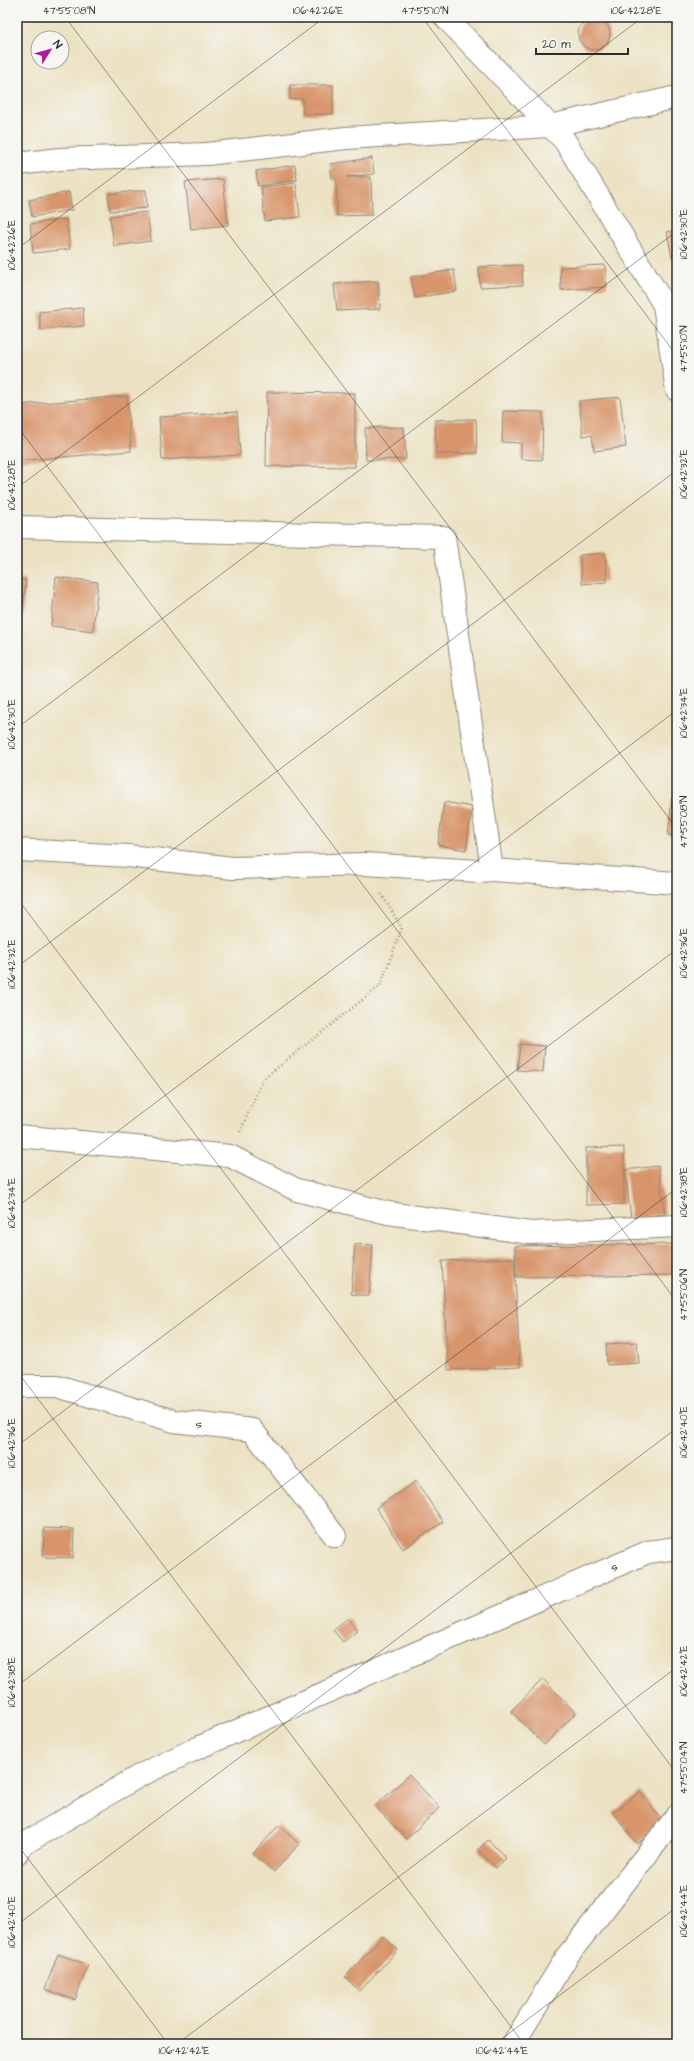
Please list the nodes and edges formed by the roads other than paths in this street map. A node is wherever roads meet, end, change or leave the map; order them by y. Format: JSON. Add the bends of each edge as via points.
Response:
{"nodes":[{"id":1,"x":445,"y":17,"type":"edge"},
{"id":2,"x":677,"y":97,"type":"edge"},
{"id":3,"x":550,"y":126,"type":"junction"},
{"id":4,"x":17,"y":164,"type":"edge"},
{"id":5,"x":677,"y":390,"type":"edge"},
{"id":6,"x":17,"y":527,"type":"edge"},
{"id":7,"x":17,"y":850,"type":"edge"},
{"id":8,"x":492,"y":870,"type":"junction"},
{"id":9,"x":677,"y":883,"type":"edge"},
{"id":10,"x":17,"y":1136,"type":"edge"},
{"id":11,"x":677,"y":1226,"type":"edge"},
{"id":12,"x":17,"y":1386,"type":"edge"},
{"id":13,"x":335,"y":1536,"type":"dead end"},
{"id":14,"x":677,"y":1548,"type":"edge"},
{"id":15,"x":676,"y":1820,"type":"edge"},
{"id":16,"x":17,"y":1853,"type":"edge"},
{"id":17,"x":514,"y":2044,"type":"edge"}],
"edges":[{"from":1,"to":3,"type":"street"},
{"from":2,"to":3,"type":"street"},
{"from":3,"to":4,"type":"street","via":[[346,138],[207,154],[60,159]]},
{"from":3,"to":5,"type":"street","via":[[565,141],[664,305]]},
{"from":6,"to":8,"type":"street","via":[[444,537]]},
{"from":7,"to":8,"type":"street","via":[[128,856],[233,868],[364,864]]},
{"from":8,"to":9,"type":"street"},
{"from":10,"to":11,"type":"street","via":[[230,1156],[297,1190],[388,1213],[531,1233]]},
{"from":12,"to":13,"type":"street","name":"s","via":[[57,1386],[174,1421],[252,1430]]},
{"from":14,"to":16,"type":"street","name":"s","via":[[648,1552],[193,1750],[139,1776],[26,1842],[20,1846]]},
{"from":15,"to":17,"type":"street","via":[[568,1955]]}]}
